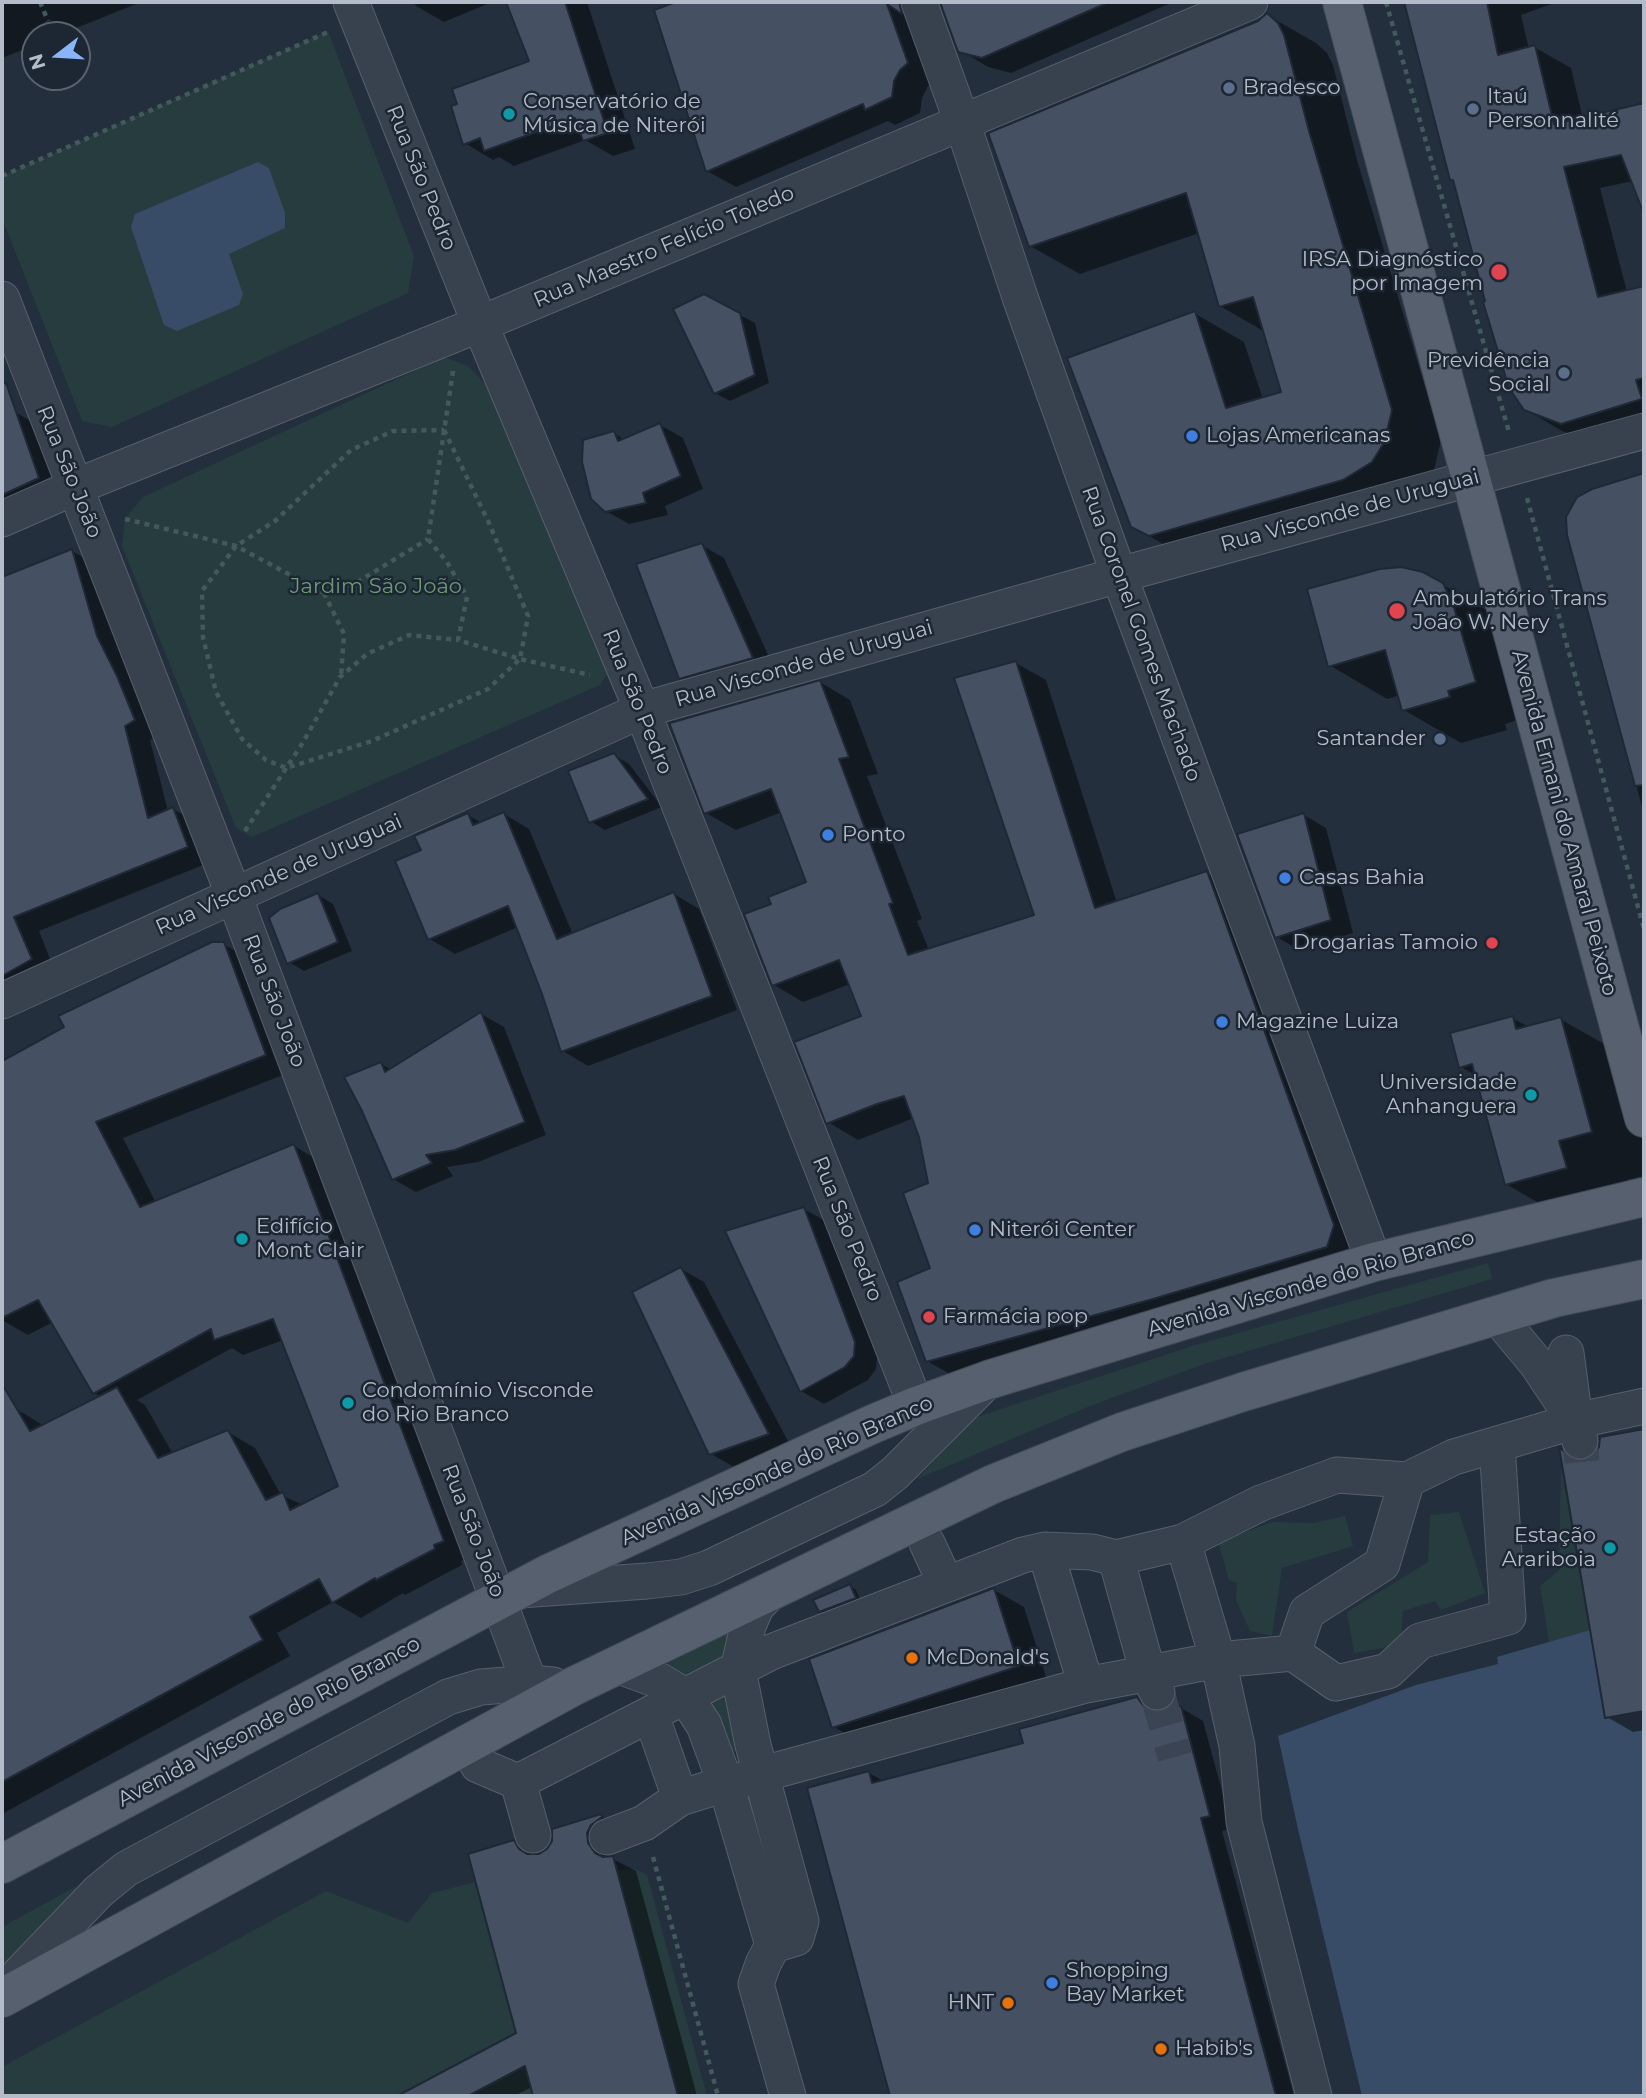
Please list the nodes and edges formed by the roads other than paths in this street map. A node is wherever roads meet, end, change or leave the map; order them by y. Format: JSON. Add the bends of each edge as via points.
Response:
{"nodes":[{"id":1,"x":919,"y":2,"type":"edge"},
{"id":2,"x":1250,"y":2,"type":"edge"},
{"id":3,"x":1342,"y":2,"type":"edge"},
{"id":4,"x":355,"y":11,"type":"edge"},
{"id":5,"x":962,"y":122,"type":"junction"},
{"id":6,"x":2,"y":299,"type":"edge"},
{"id":7,"x":480,"y":324,"type":"junction"},
{"id":8,"x":1644,"y":431,"type":"edge"},
{"id":9,"x":1471,"y":479,"type":"junction"},
{"id":10,"x":75,"y":487,"type":"junction"},
{"id":11,"x":2,"y":519,"type":"edge"},
{"id":12,"x":1119,"y":575,"type":"junction"},
{"id":13,"x":642,"y":710,"type":"junction"},
{"id":14,"x":234,"y":896,"type":"junction"},
{"id":15,"x":2,"y":1001,"type":"edge"},
{"id":16,"x":1644,"y":1118,"type":"edge"},
{"id":17,"x":1644,"y":1197,"type":"edge"},
{"id":18,"x":1374,"y":1262,"type":"junction"},
{"id":19,"x":1644,"y":1279,"type":"edge"},
{"id":20,"x":1497,"y":1316,"type":"junction"},
{"id":21,"x":1566,"y":1353,"type":"dead end"},
{"id":22,"x":988,"y":1380,"type":"junction"},
{"id":23,"x":916,"y":1406,"type":"junction"},
{"id":24,"x":1644,"y":1406,"type":"edge"},
{"id":25,"x":1578,"y":1431,"type":"junction"},
{"id":26,"x":1497,"y":1444,"type":"junction"},
{"id":27,"x":1407,"y":1480,"type":"junction"},
{"id":28,"x":1183,"y":1542,"type":"junction"},
{"id":29,"x":927,"y":1543,"type":"dead end"},
{"id":30,"x":1045,"y":1550,"type":"junction"},
{"id":31,"x":1116,"y":1558,"type":"junction"},
{"id":32,"x":946,"y":1584,"type":"junction"},
{"id":33,"x":773,"y":1589,"type":"junction"},
{"id":34,"x":509,"y":1595,"type":"junction"},
{"id":35,"x":1293,"y":1653,"type":"junction"},
{"id":36,"x":1217,"y":1660,"type":"junction"},
{"id":37,"x":748,"y":1664,"type":"junction"},
{"id":38,"x":619,"y":1666,"type":"junction"},
{"id":39,"x":1153,"y":1683,"type":"junction"},
{"id":40,"x":1086,"y":1685,"type":"junction"},
{"id":41,"x":535,"y":1694,"type":"junction"},
{"id":42,"x":685,"y":1696,"type":"junction"},
{"id":43,"x":651,"y":1715,"type":"junction"},
{"id":44,"x":478,"y":1765,"type":"dead end"},
{"id":45,"x":771,"y":1771,"type":"junction"},
{"id":46,"x":518,"y":1782,"type":"junction"},
{"id":47,"x":726,"y":1785,"type":"junction"},
{"id":48,"x":680,"y":1798,"type":"junction"},
{"id":49,"x":533,"y":1835,"type":"dead end"},
{"id":50,"x":607,"y":1837,"type":"dead end"},
{"id":51,"x":2,"y":1864,"type":"edge"},
{"id":52,"x":773,"y":1945,"type":"junction"},
{"id":53,"x":2,"y":1993,"type":"edge"},
{"id":54,"x":2,"y":1998,"type":"edge"},
{"id":55,"x":788,"y":2096,"type":"edge"},
{"id":56,"x":1314,"y":2096,"type":"edge"}],
"edges":[{"from":1,"to":5,"type":"street","name":"Rua Coronel Gomes Machado"},
{"from":2,"to":5,"type":"street","name":"Rua Maestro Felício Toledo"},
{"from":3,"to":9,"type":"main road","name":"Avenida Ernani do Amaral Peixoto"},
{"from":4,"to":7,"type":"street","name":"Rua São Pedro"},
{"from":5,"to":7,"type":"street","name":"Rua Maestro Felício Toledo"},
{"from":5,"to":12,"type":"street","name":"Rua Coronel Gomes Machado"},
{"from":6,"to":10,"type":"street","name":"Rua São João"},
{"from":7,"to":10,"type":"street","name":"Rua Maestro Felício Toledo"},
{"from":7,"to":13,"type":"street","name":"Rua São Pedro"},
{"from":8,"to":9,"type":"street","name":"Rua Visconde de Uruguai"},
{"from":9,"to":12,"type":"street","name":"Rua Visconde de Uruguai"},
{"from":9,"to":16,"type":"main road","name":"Avenida Ernani do Amaral Peixoto"},
{"from":10,"to":11,"type":"street","name":"Rua Maestro Felício Toledo"},
{"from":10,"to":14,"type":"street","name":"Rua São João"},
{"from":12,"to":13,"type":"street","name":"Rua Visconde de Uruguai"},
{"from":12,"to":18,"type":"street","name":"Rua Coronel Gomes Machado"},
{"from":13,"to":14,"type":"street","name":"Rua Visconde de Uruguai"},
{"from":13,"to":23,"type":"street","name":"Rua São Pedro"},
{"from":14,"to":15,"type":"street","name":"Rua Visconde de Uruguai"},
{"from":14,"to":34,"type":"street","name":"Rua São João"},
{"from":17,"to":18,"type":"main road","name":"Avenida Visconde do Rio Branco"},
{"from":18,"to":22,"type":"main road","name":"Avenida Visconde do Rio Branco"},
{"from":19,"to":20,"type":"main road","via":[[1554,1298]]},
{"from":20,"to":25,"type":"street","via":[[1537,1364]]},
{"from":20,"to":33,"type":"main road","via":[[1122,1432],[993,1484]]},
{"from":21,"to":25,"type":"street"},
{"from":22,"to":23,"type":"main road","name":"Avenida Visconde do Rio Branco"},
{"from":22,"to":34,"type":"street","via":[[875,1489],[709,1568],[681,1577]]},
{"from":23,"to":34,"type":"main road","name":"Avenida Visconde do Rio Branco"},
{"from":24,"to":25,"type":"street"},
{"from":25,"to":26,"type":"street"},
{"from":26,"to":27,"type":"street","via":[[1454,1457]]},
{"from":26,"to":35,"type":"street","via":[[1507,1617],[1420,1641],[1388,1671],[1336,1683]]},
{"from":27,"to":28,"type":"street","via":[[1337,1475],[1261,1503]]},
{"from":27,"to":35,"type":"street","via":[[1382,1563],[1307,1612]]},
{"from":28,"to":31,"type":"street"},
{"from":28,"to":36,"type":"street"},
{"from":29,"to":32,"type":"street"},
{"from":30,"to":31,"type":"street"},
{"from":30,"to":32,"type":"street"},
{"from":30,"to":40,"type":"street"},
{"from":31,"to":39,"type":"street"},
{"from":32,"to":37,"type":"street"},
{"from":33,"to":37,"type":"street","via":[[756,1607],[748,1626]]},
{"from":33,"to":38,"type":"main road"},
{"from":34,"to":41,"type":"street","name":"Rua São João"},
{"from":34,"to":51,"type":"main road","name":"Avenida Visconde do Rio Branco"},
{"from":35,"to":36,"type":"street"},
{"from":36,"to":39,"type":"street"},
{"from":36,"to":56,"type":"street","via":[[1237,1746],[1244,1822]]},
{"from":37,"to":42,"type":"street"},
{"from":37,"to":45,"type":"street","via":[[757,1677]]},
{"from":38,"to":41,"type":"main road","via":[[574,1686]]},
{"from":38,"to":42,"type":"street"},
{"from":39,"to":40,"type":"street"},
{"from":40,"to":45,"type":"street"},
{"from":41,"to":53,"type":"street","via":[[481,1687],[448,1697],[126,1869],[99,1891]]},
{"from":41,"to":54,"type":"main road"},
{"from":42,"to":43,"type":"street"},
{"from":42,"to":47,"type":"street","via":[[704,1725]]},
{"from":43,"to":46,"type":"street"},
{"from":43,"to":48,"type":"street"},
{"from":44,"to":46,"type":"street"},
{"from":45,"to":47,"type":"street"},
{"from":45,"to":52,"type":"street","via":[[801,1921],[796,1938]]},
{"from":46,"to":49,"type":"street"},
{"from":47,"to":48,"type":"street"},
{"from":47,"to":52,"type":"street"},
{"from":48,"to":50,"type":"street","via":[[644,1823]]},
{"from":52,"to":55,"type":"street","via":[[756,1984]]}]}
